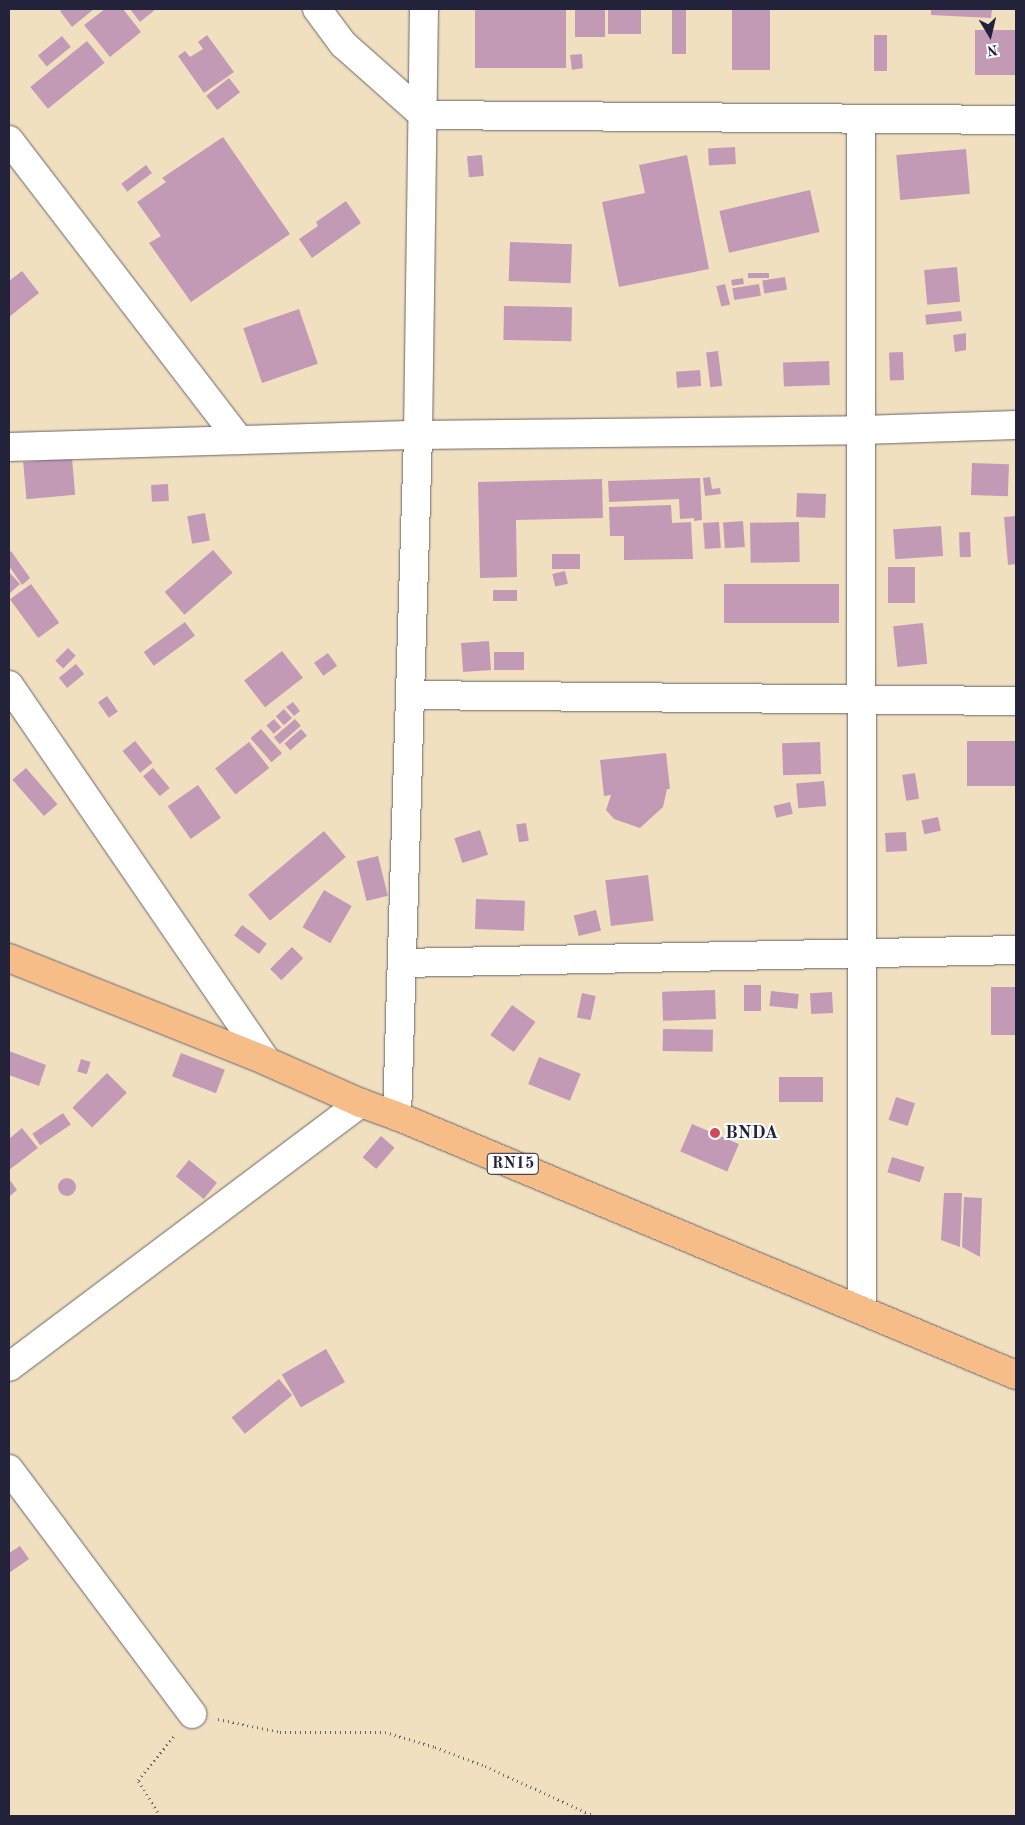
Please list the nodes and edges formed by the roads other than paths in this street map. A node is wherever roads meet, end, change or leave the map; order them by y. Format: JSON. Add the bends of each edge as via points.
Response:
{"nodes":[{"id":1,"x":317,"y":9,"type":"edge"},
{"id":2,"x":424,"y":9,"type":"edge"},
{"id":3,"x":423,"y":115,"type":"junction"},
{"id":4,"x":861,"y":118,"type":"junction"},
{"id":5,"x":1016,"y":120,"type":"edge"},
{"id":6,"x":9,"y":140,"type":"edge"},
{"id":7,"x":1016,"y":425,"type":"edge"},
{"id":8,"x":862,"y":430,"type":"junction"},
{"id":9,"x":418,"y":435,"type":"junction"},
{"id":10,"x":240,"y":440,"type":"junction"},
{"id":11,"x":9,"y":447,"type":"edge"},
{"id":12,"x":9,"y":685,"type":"edge"},
{"id":13,"x":410,"y":695,"type":"junction"},
{"id":14,"x":861,"y":700,"type":"junction"},
{"id":15,"x":1016,"y":702,"type":"edge"},
{"id":16,"x":1016,"y":950,"type":"edge"},
{"id":17,"x":862,"y":954,"type":"junction"},
{"id":18,"x":10,"y":961,"type":"edge"},
{"id":19,"x":402,"y":963,"type":"junction"},
{"id":20,"x":266,"y":1061,"type":"junction"},
{"id":21,"x":361,"y":1103,"type":"junction"},
{"id":22,"x":397,"y":1116,"type":"junction"},
{"id":23,"x":862,"y":1310,"type":"junction"},
{"id":24,"x":9,"y":1367,"type":"edge"},
{"id":25,"x":1016,"y":1375,"type":"edge"},
{"id":26,"x":9,"y":1469,"type":"edge"},
{"id":27,"x":192,"y":1714,"type":"road end"}],
"edges":[{"from":1,"to":3,"type":"street","via":[[343,44]]},
{"from":2,"to":3,"type":"street"},
{"from":3,"to":4,"type":"street"},
{"from":3,"to":9,"type":"street"},
{"from":4,"to":5,"type":"street"},
{"from":4,"to":8,"type":"street"},
{"from":6,"to":10,"type":"street"},
{"from":7,"to":8,"type":"street"},
{"from":8,"to":9,"type":"street"},
{"from":8,"to":14,"type":"street"},
{"from":9,"to":10,"type":"street"},
{"from":9,"to":13,"type":"street"},
{"from":10,"to":11,"type":"street"},
{"from":12,"to":20,"type":"street"},
{"from":13,"to":14,"type":"street"},
{"from":13,"to":19,"type":"street"},
{"from":14,"to":15,"type":"street"},
{"from":14,"to":17,"type":"street"},
{"from":16,"to":17,"type":"street"},
{"from":17,"to":19,"type":"street"},
{"from":17,"to":23,"type":"street"},
{"from":18,"to":20,"type":"main road","number":"RN15"},
{"from":19,"to":22,"type":"street"},
{"from":20,"to":21,"type":"main road","number":"RN15"},
{"from":21,"to":22,"type":"main road","number":"RN15"},
{"from":21,"to":24,"type":"street"},
{"from":22,"to":23,"type":"main road","number":"RN15"},
{"from":23,"to":25,"type":"main road","number":"RN15"},
{"from":26,"to":27,"type":"street"}]}
